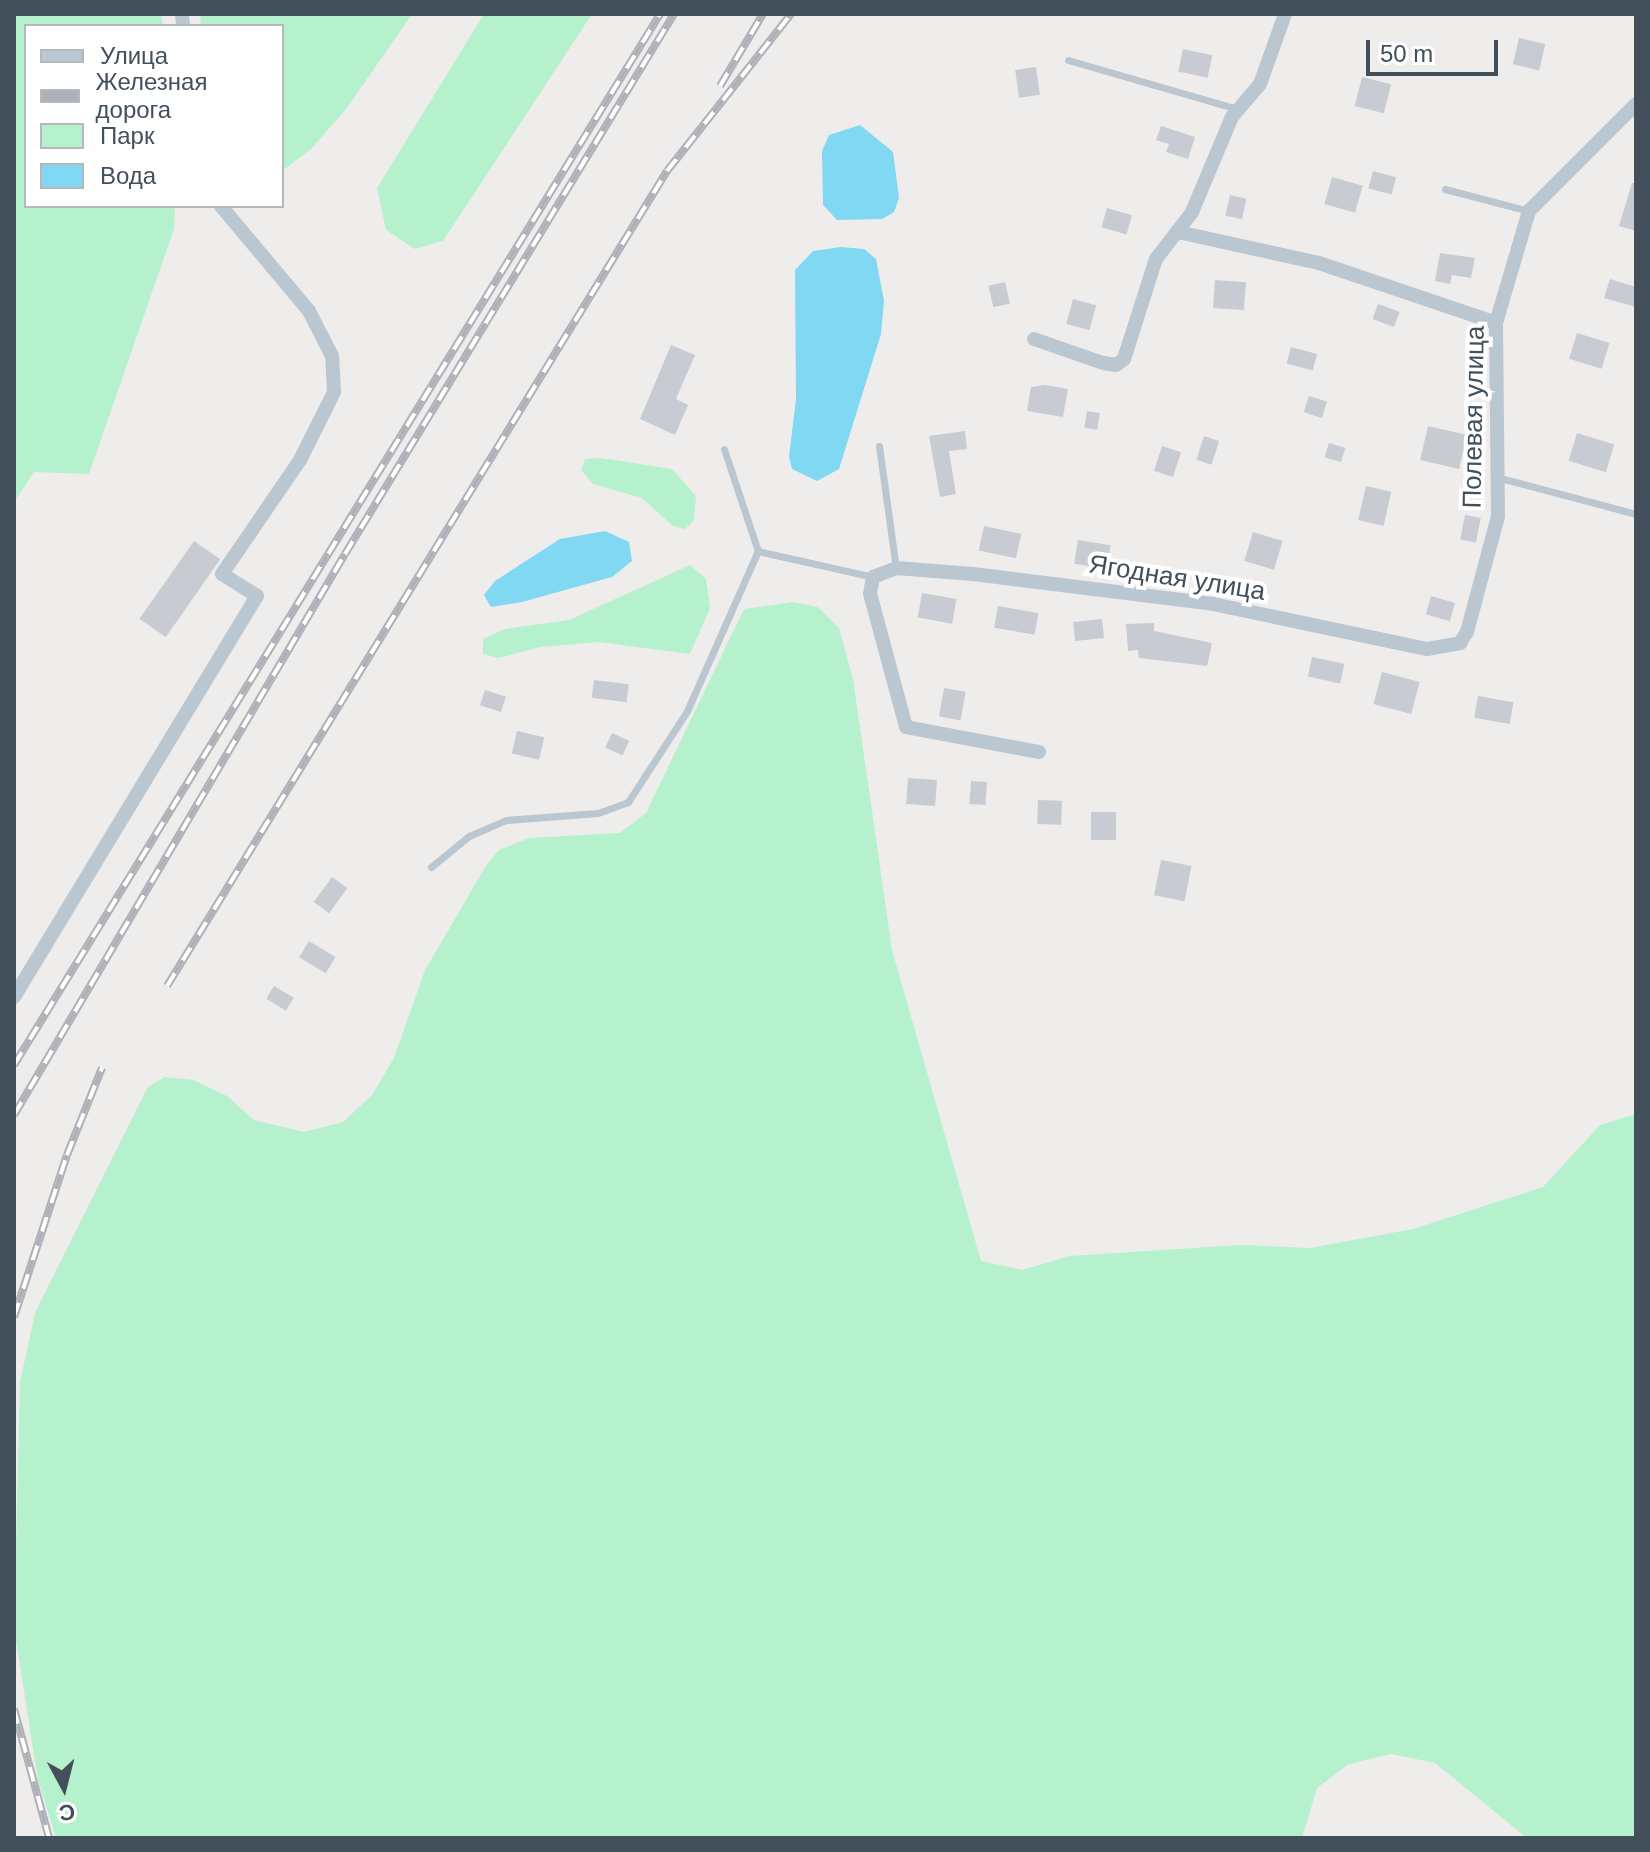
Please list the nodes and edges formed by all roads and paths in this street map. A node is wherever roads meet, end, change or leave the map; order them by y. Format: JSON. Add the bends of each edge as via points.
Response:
{"nodes":[{"id":1,"x":1285,"y":14,"type":"edge"},
{"id":2,"x":1068,"y":60,"type":"dead end"},
{"id":3,"x":1636,"y":104,"type":"edge"},
{"id":4,"x":1238,"y":109,"type":"junction"},
{"id":5,"x":1445,"y":189,"type":"dead end"},
{"id":6,"x":223,"y":208,"type":"edge"},
{"id":7,"x":1529,"y":211,"type":"junction"},
{"id":8,"x":1178,"y":232,"type":"junction"},
{"id":9,"x":1496,"y":323,"type":"junction"},
{"id":10,"x":1034,"y":339,"type":"dead end"},
{"id":11,"x":879,"y":446,"type":"dead end"},
{"id":12,"x":724,"y":449,"type":"dead end"},
{"id":13,"x":1500,"y":478,"type":"junction"},
{"id":14,"x":1636,"y":514,"type":"edge"},
{"id":15,"x":758,"y":551,"type":"junction"},
{"id":16,"x":896,"y":568,"type":"junction"},
{"id":17,"x":873,"y":577,"type":"junction"},
{"id":18,"x":1467,"y":632,"type":"joint"},
{"id":19,"x":1039,"y":752,"type":"dead end"},
{"id":20,"x":431,"y":867,"type":"dead end"},
{"id":21,"x":14,"y":997,"type":"edge"}],
"edges":[{"from":1,"to":4,"type":"street","via":[[1260,84]]},
{"from":2,"to":4,"type":"lane"},
{"from":3,"to":7,"type":"street","name":"Полевая улица"},
{"from":4,"to":8,"type":"street"},
{"from":5,"to":7,"type":"lane"},
{"from":6,"to":21,"type":"street","via":[[309,311],[332,356],[334,392],[300,460],[222,574],[257,596]]},
{"from":7,"to":9,"type":"street","name":"Полевая улица"},
{"from":8,"to":9,"type":"street","via":[[1319,263]]},
{"from":8,"to":10,"type":"street","via":[[1156,259],[1124,359],[1116,365]]},
{"from":9,"to":13,"type":"street","name":"Полевая улица"},
{"from":11,"to":16,"type":"lane"},
{"from":12,"to":15,"type":"lane"},
{"from":13,"to":14,"type":"lane"},
{"from":13,"to":18,"type":"street","name":"Полевая улица","via":[[1498,516]]},
{"from":15,"to":17,"type":"lane"},
{"from":15,"to":20,"type":"lane","via":[[687,711],[628,802],[598,813],[506,820],[469,836]]},
{"from":16,"to":17,"type":"street","name":"Ягодная улица"},
{"from":16,"to":18,"type":"street","name":"Ягодная улица","via":[[1213,604],[1427,649],[1460,643]]},
{"from":17,"to":19,"type":"street","via":[[870,594],[906,727]]}]}
